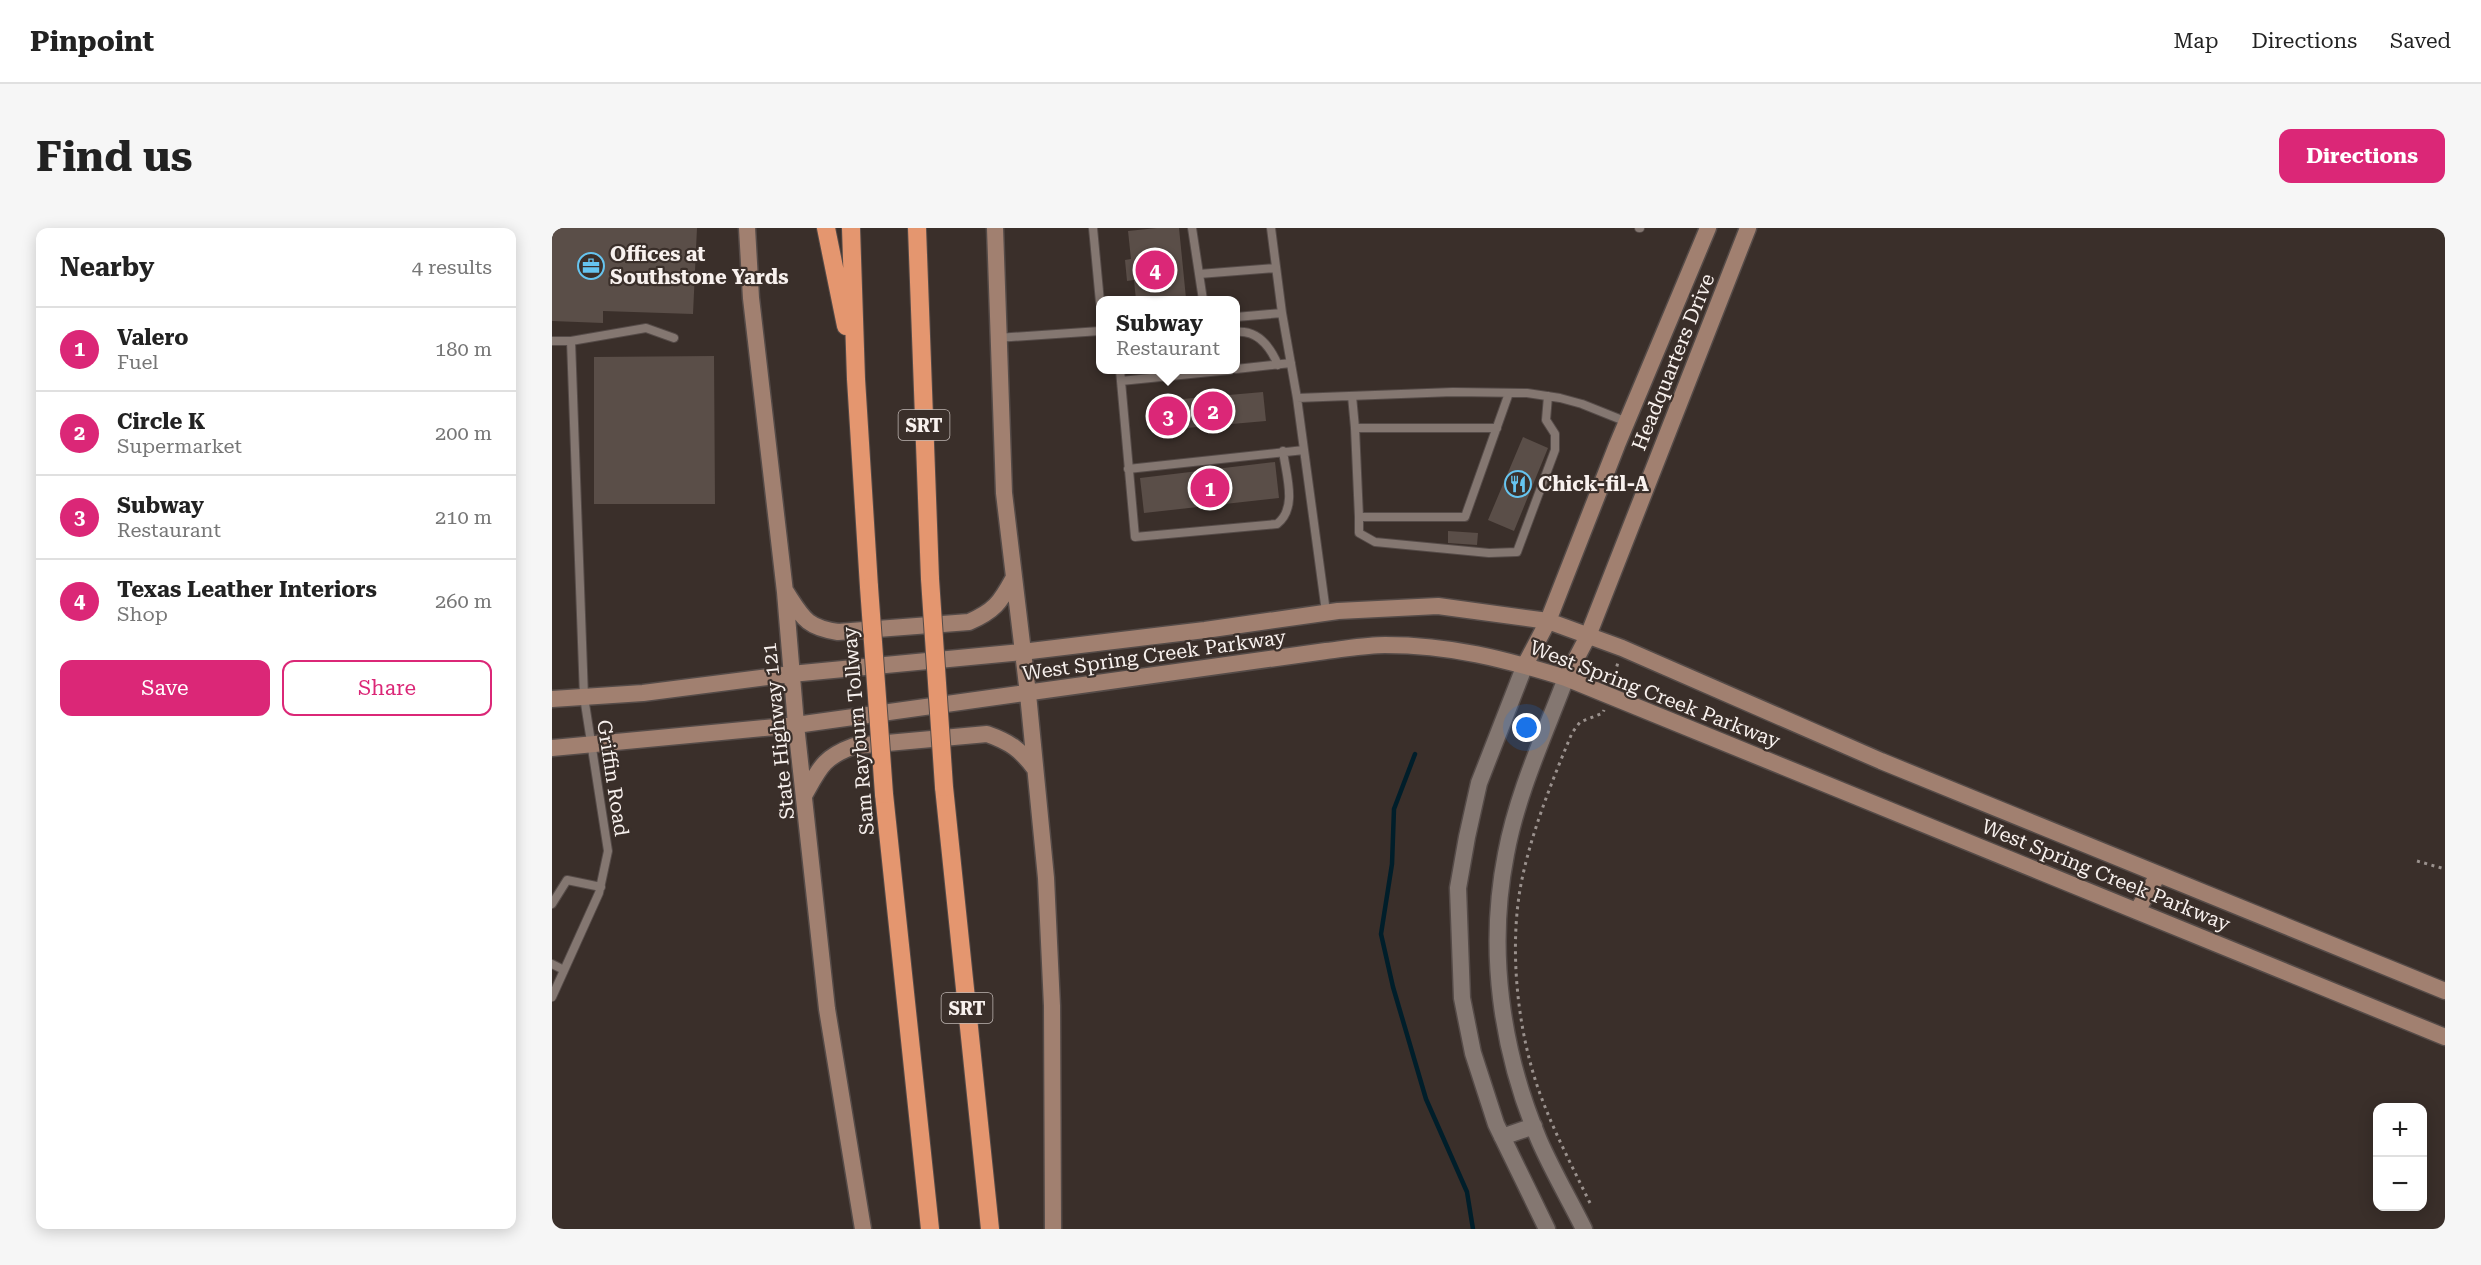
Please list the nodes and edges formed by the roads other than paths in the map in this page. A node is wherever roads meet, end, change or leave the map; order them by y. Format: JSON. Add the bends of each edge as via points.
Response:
{"nodes":[{"id":1,"x":747,"y":228,"type":"edge"},
{"id":2,"x":826,"y":228,"type":"edge"},
{"id":3,"x":851,"y":228,"type":"edge"},
{"id":4,"x":918,"y":228,"type":"edge"},
{"id":5,"x":926,"y":228,"type":"edge"},
{"id":6,"x":994,"y":228,"type":"edge"},
{"id":7,"x":1093,"y":228,"type":"edge"},
{"id":8,"x":1192,"y":228,"type":"edge"},
{"id":9,"x":1271,"y":228,"type":"edge"},
{"id":10,"x":1708,"y":228,"type":"edge"},
{"id":11,"x":1748,"y":228,"type":"edge"},
{"id":12,"x":1276,"y":268,"type":"junction"},
{"id":13,"x":918,"y":271,"type":"junction"},
{"id":14,"x":1199,"y":274,"type":"junction"},
{"id":15,"x":1100,"y":296,"type":"edge"},
{"id":16,"x":1202,"y":296,"type":"edge"},
{"id":17,"x":1282,"y":313,"type":"junction"},
{"id":18,"x":1240,"y":317,"type":"edge"},
{"id":19,"x":1096,"y":331,"type":"edge"},
{"id":20,"x":1240,"y":332,"type":"edge"},
{"id":21,"x":674,"y":338,"type":"dead end"},
{"id":22,"x":997,"y":338,"type":"junction"},
{"id":23,"x":552,"y":341,"type":"edge"},
{"id":24,"x":571,"y":341,"type":"junction"},
{"id":25,"x":1291,"y":363,"type":"junction"},
{"id":26,"x":1278,"y":365,"type":"junction"},
{"id":27,"x":1240,"y":369,"type":"edge"},
{"id":28,"x":1120,"y":374,"type":"edge"},
{"id":29,"x":1185,"y":374,"type":"edge"},
{"id":30,"x":856,"y":379,"type":"junction"},
{"id":31,"x":1121,"y":381,"type":"junction"},
{"id":32,"x":1509,"y":393,"type":"junction"},
{"id":33,"x":1352,"y":396,"type":"junction"},
{"id":34,"x":1548,"y":396,"type":"junction"},
{"id":35,"x":1297,"y":398,"type":"junction"},
{"id":36,"x":1627,"y":422,"type":"junction"},
{"id":37,"x":1355,"y":428,"type":"junction"},
{"id":38,"x":1497,"y":428,"type":"junction"},
{"id":39,"x":1305,"y":450,"type":"junction"},
{"id":40,"x":1282,"y":451,"type":"junction"},
{"id":41,"x":1128,"y":469,"type":"junction"},
{"id":42,"x":1359,"y":517,"type":"junction"},
{"id":43,"x":1013,"y":579,"type":"junction"},
{"id":44,"x":785,"y":592,"type":"junction"},
{"id":45,"x":1326,"y":612,"type":"junction"},
{"id":46,"x":1548,"y":621,"type":"junction"},
{"id":47,"x":1588,"y":636,"type":"junction"},
{"id":48,"x":1022,"y":652,"type":"junction"},
{"id":49,"x":1525,"y":665,"type":"junction"},
{"id":50,"x":791,"y":674,"type":"junction"},
{"id":51,"x":1566,"y":678,"type":"junction"},
{"id":52,"x":1028,"y":694,"type":"junction"},
{"id":53,"x":584,"y":697,"type":"junction"},
{"id":54,"x":552,"y":699,"type":"edge"},
{"id":55,"x":796,"y":725,"type":"junction"},
{"id":56,"x":591,"y":744,"type":"junction"},
{"id":57,"x":552,"y":748,"type":"edge"},
{"id":58,"x":1035,"y":769,"type":"junction"},
{"id":59,"x":805,"y":794,"type":"junction"},
{"id":60,"x":2158,"y":875,"type":"junction"},
{"id":61,"x":601,"y":887,"type":"junction"},
{"id":62,"x":552,"y":904,"type":"edge"},
{"id":63,"x":2137,"y":911,"type":"junction"},
{"id":64,"x":552,"y":964,"type":"edge"},
{"id":65,"x":564,"y":970,"type":"junction"},
{"id":66,"x":2445,"y":991,"type":"edge"},
{"id":67,"x":552,"y":997,"type":"edge"},
{"id":68,"x":2445,"y":1037,"type":"edge"},
{"id":69,"x":1534,"y":1126,"type":"junction"},
{"id":70,"x":1502,"y":1137,"type":"junction"},
{"id":71,"x":863,"y":1229,"type":"edge"},
{"id":72,"x":930,"y":1229,"type":"edge"},
{"id":73,"x":990,"y":1229,"type":"edge"},
{"id":74,"x":1053,"y":1229,"type":"edge"},
{"id":75,"x":1547,"y":1229,"type":"edge"},
{"id":76,"x":1584,"y":1229,"type":"edge"}],
"edges":[{"from":1,"to":44,"type":"main road","name":"State Highway 121"},
{"from":2,"to":30,"type":"highway"},
{"from":3,"to":30,"type":"highway","name":"Sam Rayburn Tollway"},
{"from":4,"to":13,"type":"highway","number":"SRT"},
{"from":5,"to":13,"type":"highway"},
{"from":6,"to":22,"type":"main road"},
{"from":7,"to":15,"type":"lane"},
{"from":8,"to":14,"type":"lane"},
{"from":9,"to":12,"type":"lane"},
{"from":10,"to":36,"type":"main road","name":"Headquarters Drive"},
{"from":11,"to":47,"type":"main road","name":"Headquarters Drive"},
{"from":12,"to":14,"type":"lane"},
{"from":12,"to":17,"type":"lane"},
{"from":13,"to":73,"type":"highway","number":"SRT","bridge":true,"via":[[930,579],[944,787]]},
{"from":14,"to":16,"type":"lane"},
{"from":17,"to":18,"type":"lane"},
{"from":17,"to":25,"type":"lane"},
{"from":19,"to":22,"type":"lane"},
{"from":20,"to":26,"type":"lane","via":[[1257,336]]},
{"from":21,"to":24,"type":"lane","via":[[646,328]]},
{"from":22,"to":43,"type":"main road","via":[[1004,493]]},
{"from":23,"to":24,"type":"lane"},
{"from":24,"to":53,"type":"lane","name":"Griffin Road"},
{"from":25,"to":26,"type":"lane"},
{"from":25,"to":35,"type":"lane"},
{"from":26,"to":27,"type":"lane"},
{"from":28,"to":31,"type":"lane"},
{"from":29,"to":31,"type":"lane"},
{"from":30,"to":72,"type":"highway","name":"Sam Rayburn Tollway","bridge":true,"via":[[884,794]]},
{"from":31,"to":41,"type":"lane"},
{"from":32,"to":33,"type":"lane"},
{"from":32,"to":34,"type":"lane"},
{"from":32,"to":38,"type":"lane"},
{"from":33,"to":35,"type":"lane"},
{"from":33,"to":37,"type":"lane"},
{"from":34,"to":36,"type":"lane","via":[[1582,404]]},
{"from":34,"to":42,"type":"lane","via":[[1546,420],[1555,434],[1555,450],[1517,552],[1375,542],[1359,533]]},
{"from":35,"to":39,"type":"lane"},
{"from":36,"to":46,"type":"main road","name":"Headquarters Drive"},
{"from":37,"to":38,"type":"lane"},
{"from":37,"to":42,"type":"lane"},
{"from":38,"to":42,"type":"lane","via":[[1465,517]]},
{"from":39,"to":40,"type":"lane"},
{"from":39,"to":45,"type":"lane"},
{"from":40,"to":41,"type":"lane"},
{"from":40,"to":41,"type":"lane","via":[[1289,507],[1286,518],[1277,525],[1135,537]]},
{"from":43,"to":44,"type":"main road","via":[[1002,600],[989,613],[969,622],[838,632],[819,629],[803,618]]},
{"from":43,"to":48,"type":"main road"},
{"from":44,"to":50,"type":"main road","name":"State Highway 121"},
{"from":45,"to":46,"type":"main road","name":"West Spring Creek Parkway","via":[[1438,606]]},
{"from":45,"to":48,"type":"main road","name":"West Spring Creek Parkway"},
{"from":46,"to":47,"type":"main road","name":"West Spring Creek Parkway"},
{"from":46,"to":49,"type":"main road","name":"Headquarters Drive"},
{"from":47,"to":51,"type":"main road","name":"Headquarters Drive"},
{"from":47,"to":60,"type":"main road","name":"West Spring Creek Parkway"},
{"from":48,"to":50,"type":"main road","name":"West Spring Creek Parkway"},
{"from":48,"to":52,"type":"main road"},
{"from":49,"to":51,"type":"main road","name":"West Spring Creek Parkway"},
{"from":49,"to":52,"type":"main road","name":"West Spring Creek Parkway","via":[[1441,647],[1383,645]]},
{"from":49,"to":70,"type":"street","via":[[1479,783],[1458,888],[1462,998],[1473,1053]]},
{"from":50,"to":53,"type":"main road","name":"West Spring Creek Parkway"},
{"from":50,"to":55,"type":"main road","name":"State Highway 121"},
{"from":51,"to":63,"type":"main road","name":"West Spring Creek Parkway"},
{"from":51,"to":69,"type":"street","via":[[1519,801],[1506,854],[1499,909],[1497,965],[1503,1019]]},
{"from":52,"to":55,"type":"main road","name":"West Spring Creek Parkway"},
{"from":52,"to":58,"type":"main road"},
{"from":53,"to":54,"type":"main road","name":"West Spring Creek Parkway"},
{"from":53,"to":56,"type":"lane","name":"Griffin Road"},
{"from":55,"to":56,"type":"main road","name":"West Spring Creek Parkway"},
{"from":55,"to":59,"type":"main road","name":"State Highway 121"},
{"from":56,"to":57,"type":"main road","name":"West Spring Creek Parkway"},
{"from":56,"to":61,"type":"lane","name":"Griffin Road","via":[[608,851]]},
{"from":58,"to":59,"type":"main road","via":[[1008,741],[987,734],[854,746],[834,753],[819,769]]},
{"from":58,"to":74,"type":"main road","via":[[1046,878],[1052,1006]]},
{"from":59,"to":71,"type":"main road","name":"State Highway 121","via":[[827,1009]]},
{"from":60,"to":63,"type":"main road"},
{"from":60,"to":66,"type":"main road","name":"West Spring Creek Parkway"},
{"from":61,"to":62,"type":"lane","via":[[567,880]]},
{"from":61,"to":65,"type":"lane","name":"Griffin Road"},
{"from":63,"to":68,"type":"main road","name":"West Spring Creek Parkway"},
{"from":64,"to":65,"type":"lane"},
{"from":65,"to":67,"type":"lane","name":"Griffin Road"},
{"from":69,"to":70,"type":"street"},
{"from":69,"to":76,"type":"street"},
{"from":70,"to":75,"type":"street"}]}
